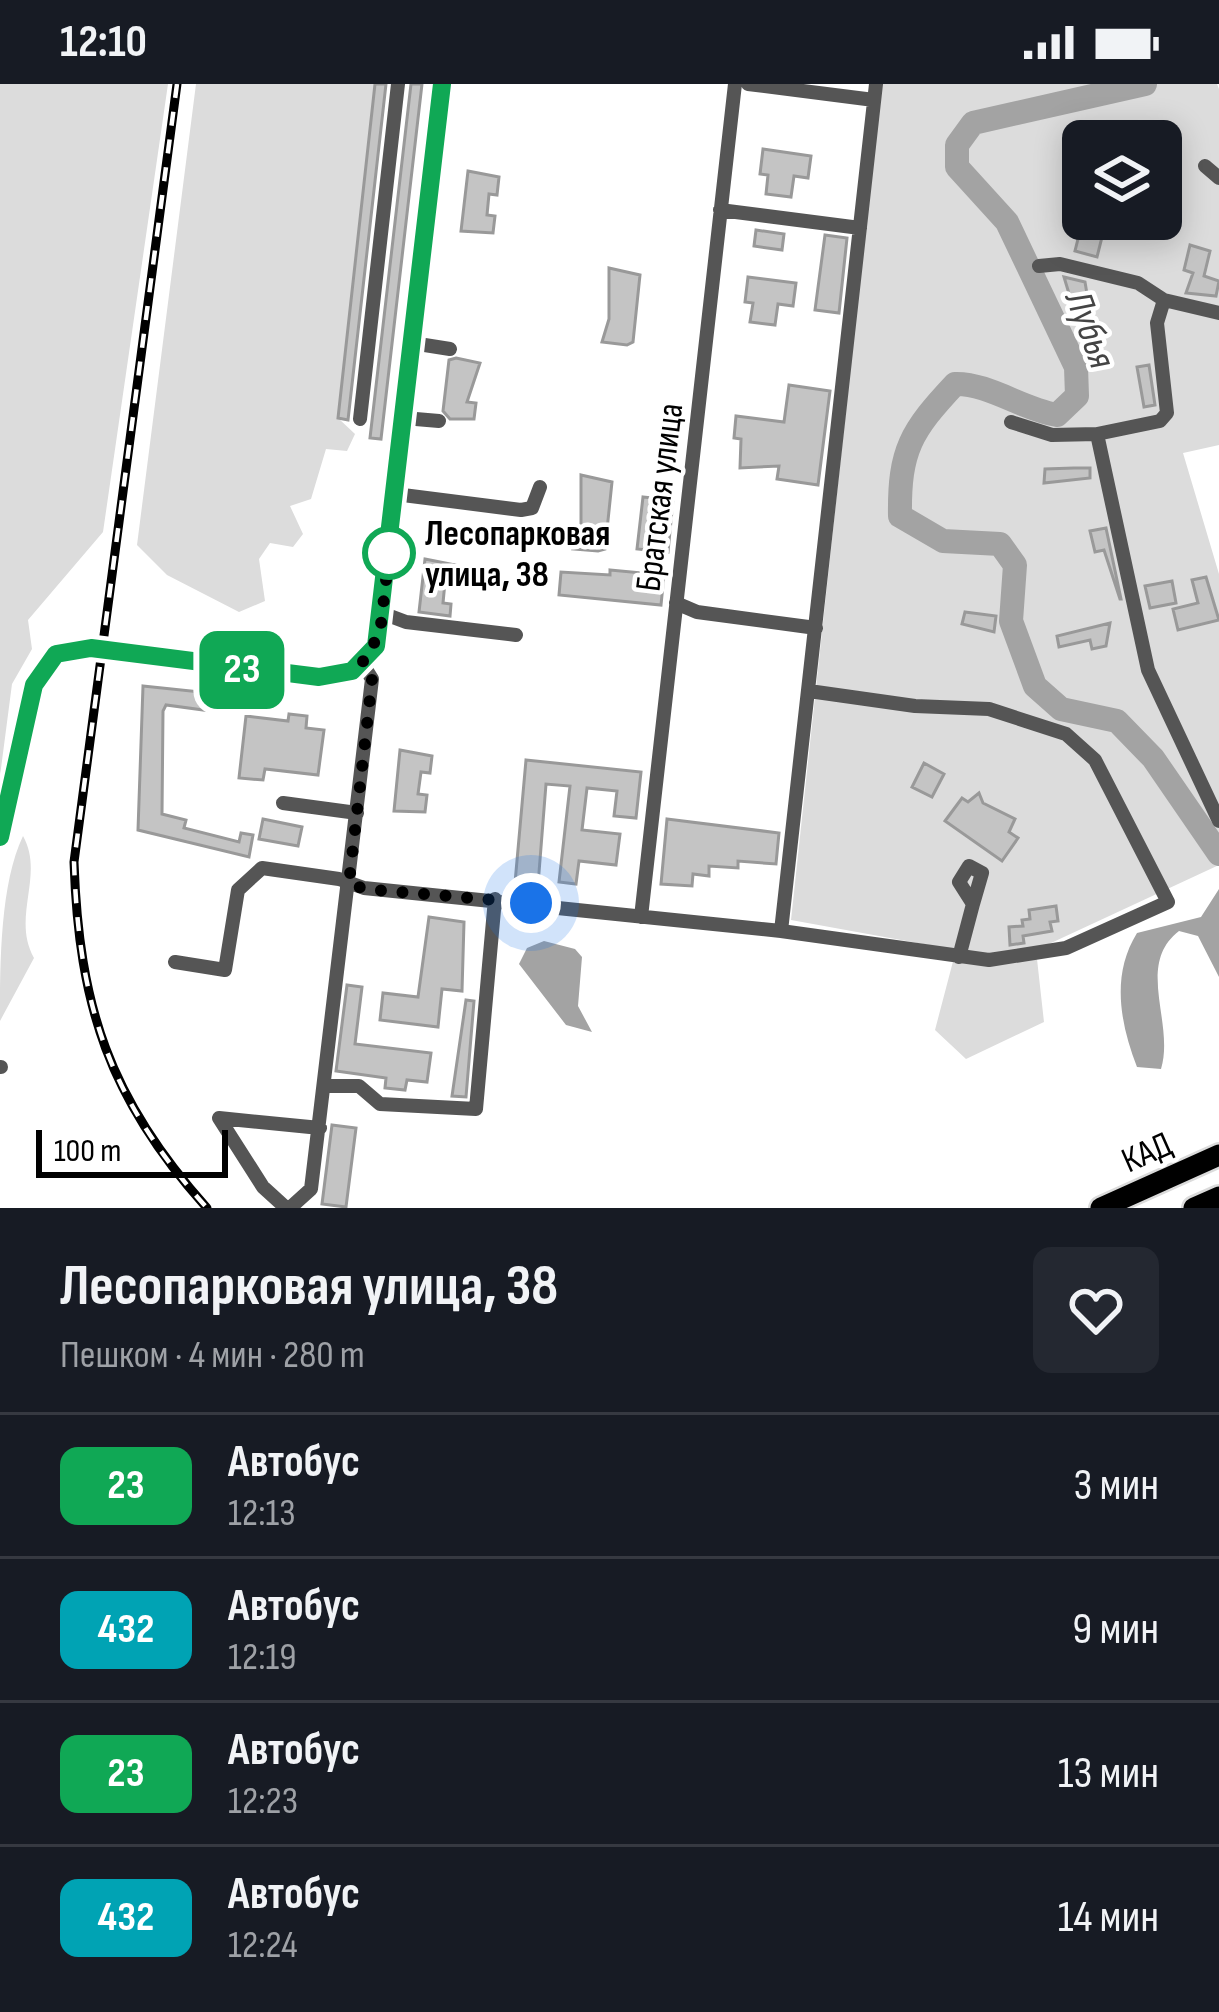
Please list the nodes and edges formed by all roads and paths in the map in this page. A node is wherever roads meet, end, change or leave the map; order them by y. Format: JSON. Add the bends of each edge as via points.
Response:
{"nodes":[{"id":1,"x":398,"y":84,"type":"edge"},
{"id":2,"x":442,"y":84,"type":"edge"},
{"id":3,"x":735,"y":84,"type":"edge"},
{"id":4,"x":748,"y":84,"type":"edge"},
{"id":5,"x":875,"y":92,"type":"edge"},
{"id":6,"x":1205,"y":166,"type":"dead end"},
{"id":7,"x":1219,"y":178,"type":"edge"},
{"id":8,"x":720,"y":210,"type":"junction"},
{"id":9,"x":860,"y":227,"type":"junction"},
{"id":10,"x":1039,"y":266,"type":"dead end"},
{"id":11,"x":1164,"y":300,"type":"junction"},
{"id":12,"x":1219,"y":313,"type":"edge"},
{"id":13,"x":412,"y":343,"type":"junction"},
{"id":14,"x":451,"y":349,"type":"dead end"},
{"id":15,"x":404,"y":418,"type":"junction"},
{"id":16,"x":360,"y":419,"type":"dead end"},
{"id":17,"x":439,"y":421,"type":"dead end"},
{"id":18,"x":1011,"y":422,"type":"dead end"},
{"id":19,"x":1097,"y":434,"type":"junction"},
{"id":20,"x":540,"y":487,"type":"dead end"},
{"id":21,"x":395,"y":494,"type":"junction"},
{"id":22,"x":676,"y":603,"type":"junction"},
{"id":23,"x":382,"y":613,"type":"junction"},
{"id":24,"x":816,"y":628,"type":"junction"},
{"id":25,"x":516,"y":635,"type":"dead end"},
{"id":26,"x":362,"y":663,"type":"junction"},
{"id":27,"x":808,"y":691,"type":"junction"},
{"id":28,"x":283,"y":803,"type":"dead end"},
{"id":29,"x":357,"y":813,"type":"junction"},
{"id":30,"x":1219,"y":821,"type":"edge"},
{"id":31,"x":0,"y":838,"type":"edge"},
{"id":32,"x":349,"y":883,"type":"junction"},
{"id":33,"x":494,"y":899,"type":"junction"},
{"id":34,"x":974,"y":904,"type":"dead end"},
{"id":35,"x":641,"y":917,"type":"junction"},
{"id":36,"x":781,"y":931,"type":"junction"},
{"id":37,"x":967,"y":958,"type":"junction"},
{"id":38,"x":175,"y":962,"type":"dead end"},
{"id":39,"x":326,"y":1086,"type":"junction"},
{"id":40,"x":320,"y":1128,"type":"junction"},
{"id":41,"x":1219,"y":1155,"type":"edge"},
{"id":42,"x":1219,"y":1197,"type":"edge"},
{"id":43,"x":288,"y":1208,"type":"edge"},
{"id":44,"x":1101,"y":1208,"type":"edge"},
{"id":45,"x":1194,"y":1208,"type":"edge"}],
"edges":[{"from":1,"to":16,"type":"street"},
{"from":2,"to":13,"type":"street"},
{"from":3,"to":8,"type":"street","name":"Братская улица"},
{"from":4,"to":5,"type":"street"},
{"from":5,"to":9,"type":"street"},
{"from":6,"to":7,"type":"street"},
{"from":8,"to":9,"type":"street"},
{"from":8,"to":22,"type":"street","name":"Братская улица"},
{"from":9,"to":24,"type":"street"},
{"from":10,"to":11,"type":"street","via":[[1138,283]]},
{"from":11,"to":12,"type":"street"},
{"from":11,"to":19,"type":"street","via":[[1157,323],[1167,412],[1160,421]]},
{"from":13,"to":14,"type":"street"},
{"from":13,"to":15,"type":"street"},
{"from":15,"to":17,"type":"street"},
{"from":15,"to":21,"type":"street"},
{"from":18,"to":19,"type":"street","via":[[1052,435]]},
{"from":19,"to":30,"type":"street","via":[[1148,670]]},
{"from":20,"to":21,"type":"street","via":[[532,508],[521,510]]},
{"from":21,"to":23,"type":"street"},
{"from":22,"to":24,"type":"street"},
{"from":22,"to":35,"type":"street","name":"Братская улица"},
{"from":23,"to":25,"type":"street"},
{"from":23,"to":26,"type":"street","via":[[376,646]]},
{"from":24,"to":27,"type":"street"},
{"from":26,"to":29,"type":"street","via":[[372,680]]},
{"from":26,"to":31,"type":"street","via":[[319,677],[91,648],[56,654],[34,685]]},
{"from":27,"to":36,"type":"street"},
{"from":27,"to":37,"type":"street","via":[[989,710],[1066,734],[1095,760],[1168,902],[1039,956]]},
{"from":28,"to":29,"type":"street"},
{"from":29,"to":32,"type":"street"},
{"from":32,"to":33,"type":"street"},
{"from":32,"to":38,"type":"street","via":[[262,868],[238,890],[225,970]]},
{"from":32,"to":39,"type":"street"},
{"from":33,"to":35,"type":"street"},
{"from":33,"to":39,"type":"street","via":[[476,1109],[380,1104],[359,1086]]},
{"from":34,"to":37,"type":"street"},
{"from":35,"to":36,"type":"street"},
{"from":36,"to":37,"type":"street"},
{"from":39,"to":40,"type":"street"},
{"from":40,"to":43,"type":"street","via":[[311,1189]]},
{"from":40,"to":43,"type":"street","via":[[219,1118],[263,1186]]},
{"from":41,"to":44,"type":"highway","name":"КАД"},
{"from":42,"to":45,"type":"highway","name":"КАД"}]}
